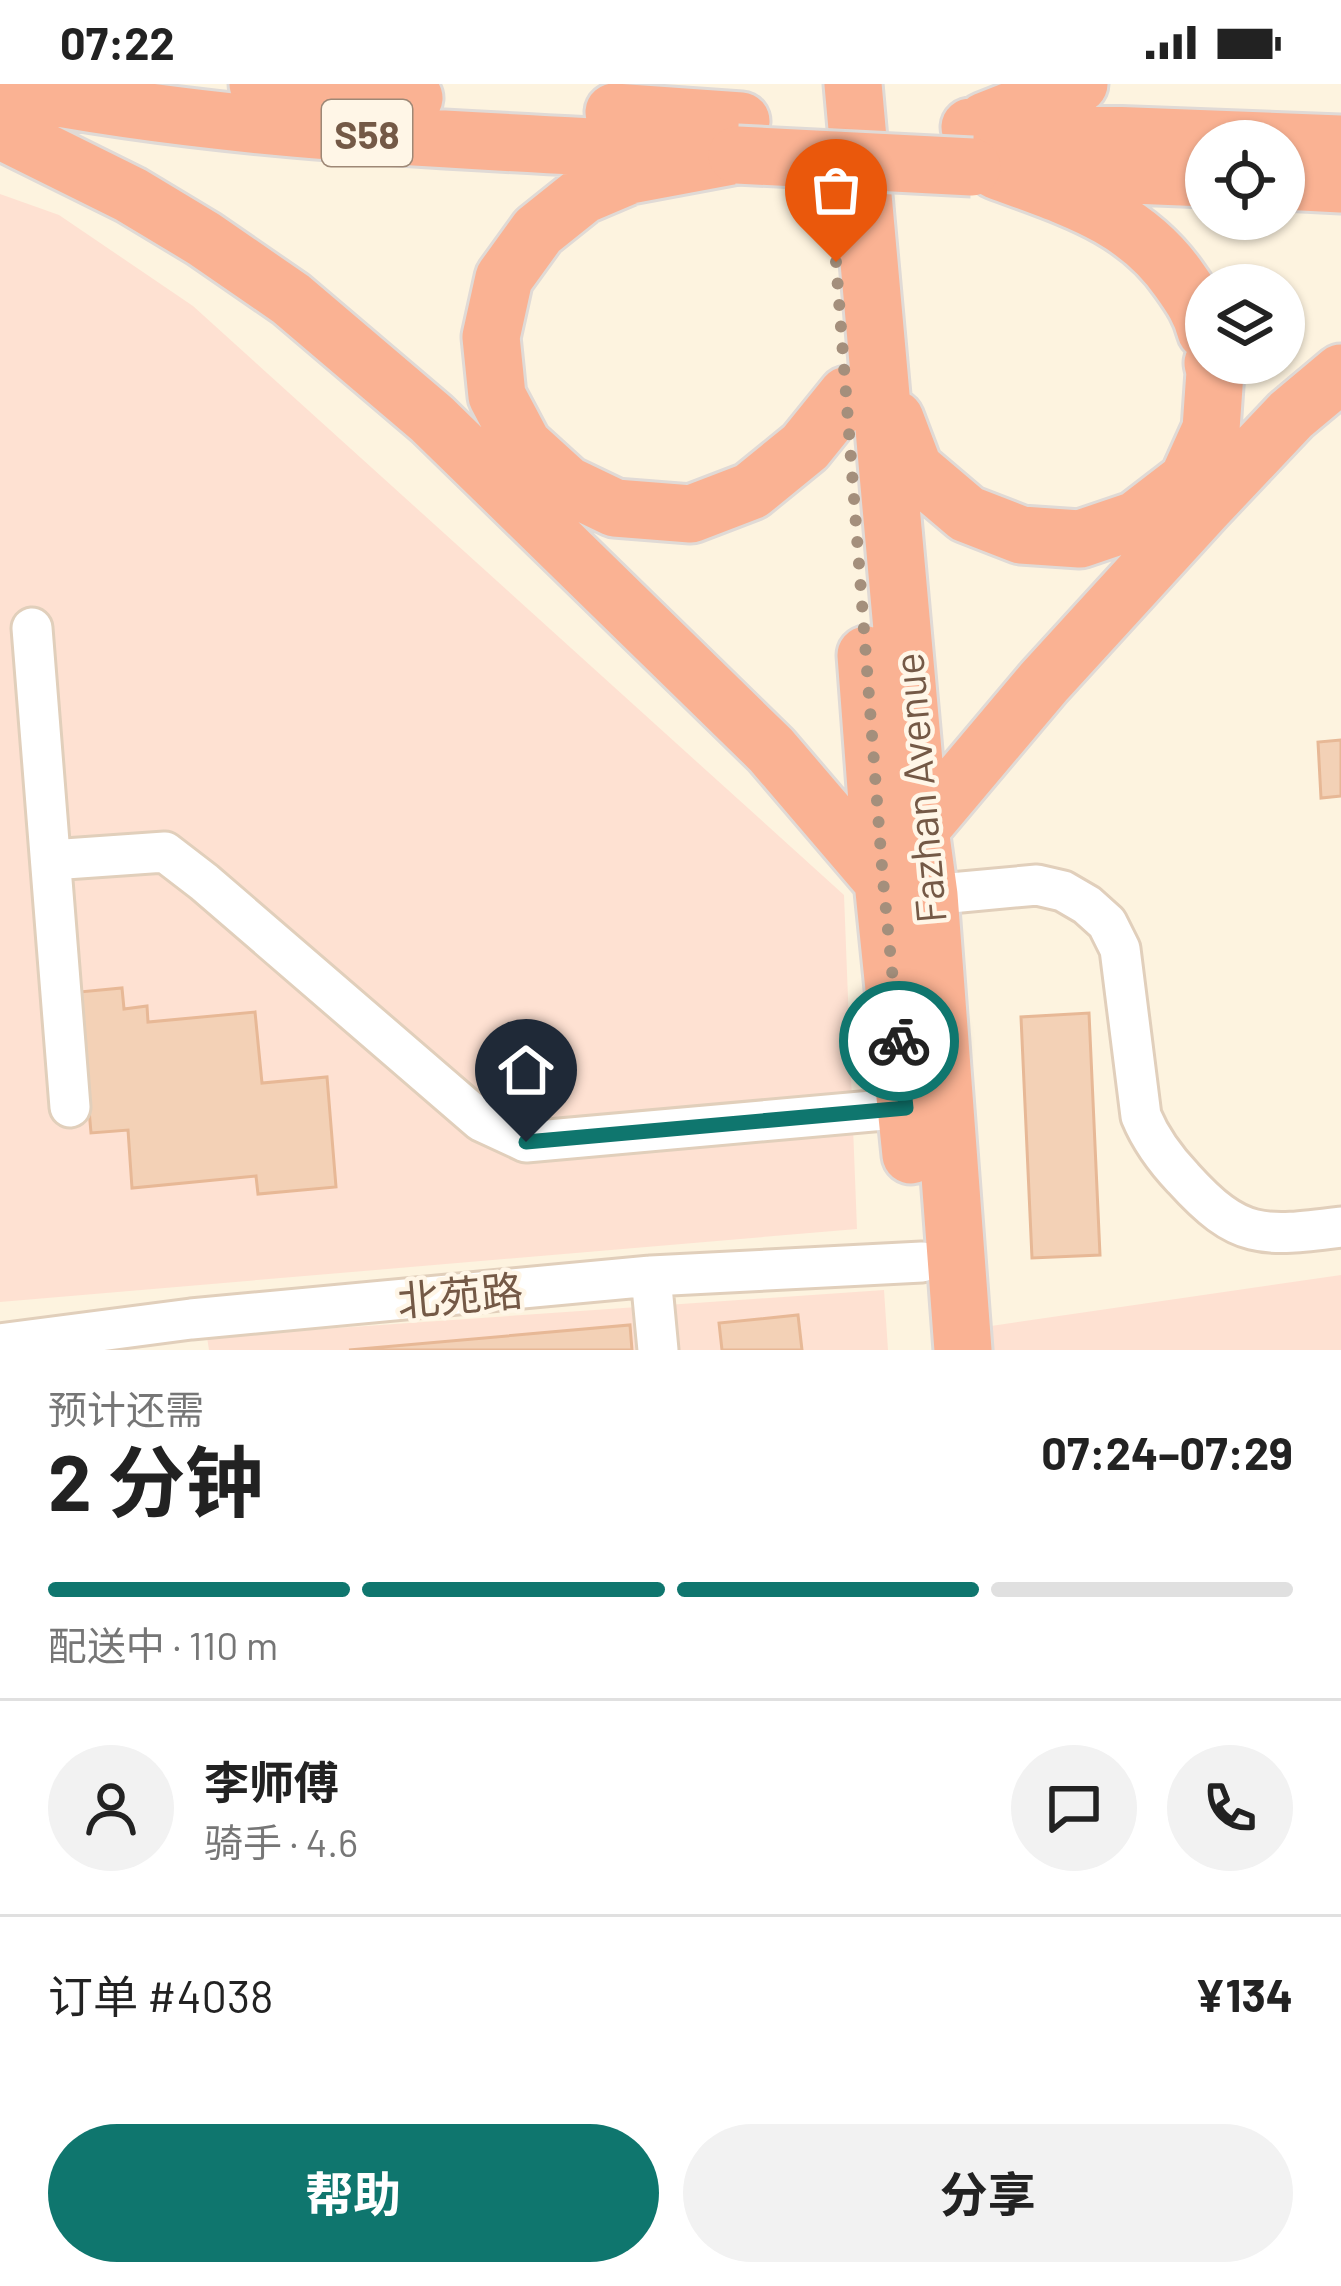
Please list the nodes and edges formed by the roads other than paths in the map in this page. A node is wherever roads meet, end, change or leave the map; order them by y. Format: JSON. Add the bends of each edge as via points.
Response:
{"nodes":[{"id":1,"x":258,"y":84,"type":"edge"},
{"id":2,"x":622,"y":84,"type":"edge"},
{"id":3,"x":821,"y":84,"type":"edge"},
{"id":4,"x":853,"y":84,"type":"edge"},
{"id":5,"x":1079,"y":84,"type":"edge"},
{"id":6,"x":0,"y":87,"type":"edge"},
{"id":7,"x":0,"y":130,"type":"edge"},
{"id":8,"x":739,"y":138,"type":"junction"},
{"id":9,"x":1341,"y":144,"type":"edge"},
{"id":10,"x":979,"y":154,"type":"junction"},
{"id":11,"x":1185,"y":176,"type":"edge"},
{"id":12,"x":1305,"y":183,"type":"edge"},
{"id":13,"x":1341,"y":184,"type":"edge"},
{"id":14,"x":1185,"y":288,"type":"edge"},
{"id":15,"x":1341,"y":373,"type":"edge"},
{"id":16,"x":1213,"y":384,"type":"edge"},
{"id":17,"x":864,"y":388,"type":"junction"},
{"id":18,"x":32,"y":628,"type":"dead end"},
{"id":19,"x":920,"y":830,"type":"junction"},
{"id":20,"x":51,"y":860,"type":"junction"},
{"id":21,"x":906,"y":888,"type":"junction"},
{"id":22,"x":70,"y":1107,"type":"dead end"},
{"id":23,"x":906,"y":1108,"type":"junction"},
{"id":24,"x":1341,"y":1227,"type":"edge"},
{"id":25,"x":922,"y":1262,"type":"junction"},
{"id":26,"x":651,"y":1276,"type":"junction"},
{"id":27,"x":192,"y":1335,"type":"edge"},
{"id":28,"x":0,"y":1344,"type":"edge"},
{"id":29,"x":658,"y":1350,"type":"edge"},
{"id":30,"x":928,"y":1350,"type":"edge"},
{"id":31,"x":963,"y":1350,"type":"edge"}],
"edges":[{"from":1,"to":8,"type":"highway","number":"S58"},
{"from":2,"to":8,"type":"highway"},
{"from":3,"to":17,"type":"highway","name":"Fazhan Avenue"},
{"from":4,"to":17,"type":"highway","name":"Fazhan Avenue"},
{"from":5,"to":10,"type":"highway"},
{"from":6,"to":8,"type":"highway","number":"S58","via":[[215,122],[432,138]]},
{"from":7,"to":21,"type":"highway","via":[[204,239],[309,314],[432,419]]},
{"from":8,"to":10,"type":"highway","number":"S58"},
{"from":8,"to":17,"type":"highway","via":[[583,195],[538,231],[504,278],[491,337],[497,396],[523,445],[567,485],[615,508],[691,514],[751,491]]},
{"from":9,"to":10,"type":"highway","number":"S58","via":[[1082,134]]},
{"from":10,"to":11,"type":"highway","number":"S58"},
{"from":10,"to":14,"type":"highway","via":[[1102,211],[1162,254]]},
{"from":12,"to":13,"type":"highway"},
{"from":15,"to":19,"type":"highway","via":[[1204,506]]},
{"from":16,"to":17,"type":"highway","via":[[1211,429],[1187,480],[1136,520],[1080,539],[1021,535],[967,514],[914,469]]},
{"from":17,"to":19,"type":"highway","name":"Fazhan Avenue"},
{"from":17,"to":21,"type":"highway","name":"Fazhan Avenue"},
{"from":18,"to":20,"type":"street"},
{"from":19,"to":21,"type":"highway","name":"Fazhan Avenue"},
{"from":20,"to":22,"type":"street"},
{"from":20,"to":23,"type":"street","via":[[165,852],[481,1121],[526,1142]]},
{"from":21,"to":23,"type":"highway","name":"Fazhan Avenue"},
{"from":21,"to":24,"type":"street","via":[[1037,885],[1087,905],[1120,949],[1141,1116],[1171,1165],[1210,1208],[1241,1227],[1282,1234]]},
{"from":21,"to":31,"type":"highway","name":"Fazhan Avenue"},
{"from":23,"to":25,"type":"highway","name":"Fazhan Avenue"},
{"from":25,"to":26,"type":"street","name":"北苑路"},
{"from":25,"to":30,"type":"highway","name":"Fazhan Avenue"},
{"from":26,"to":27,"type":"street","name":"北苑路"},
{"from":26,"to":29,"type":"street"},
{"from":27,"to":28,"type":"street","name":"北苑路"}]}
